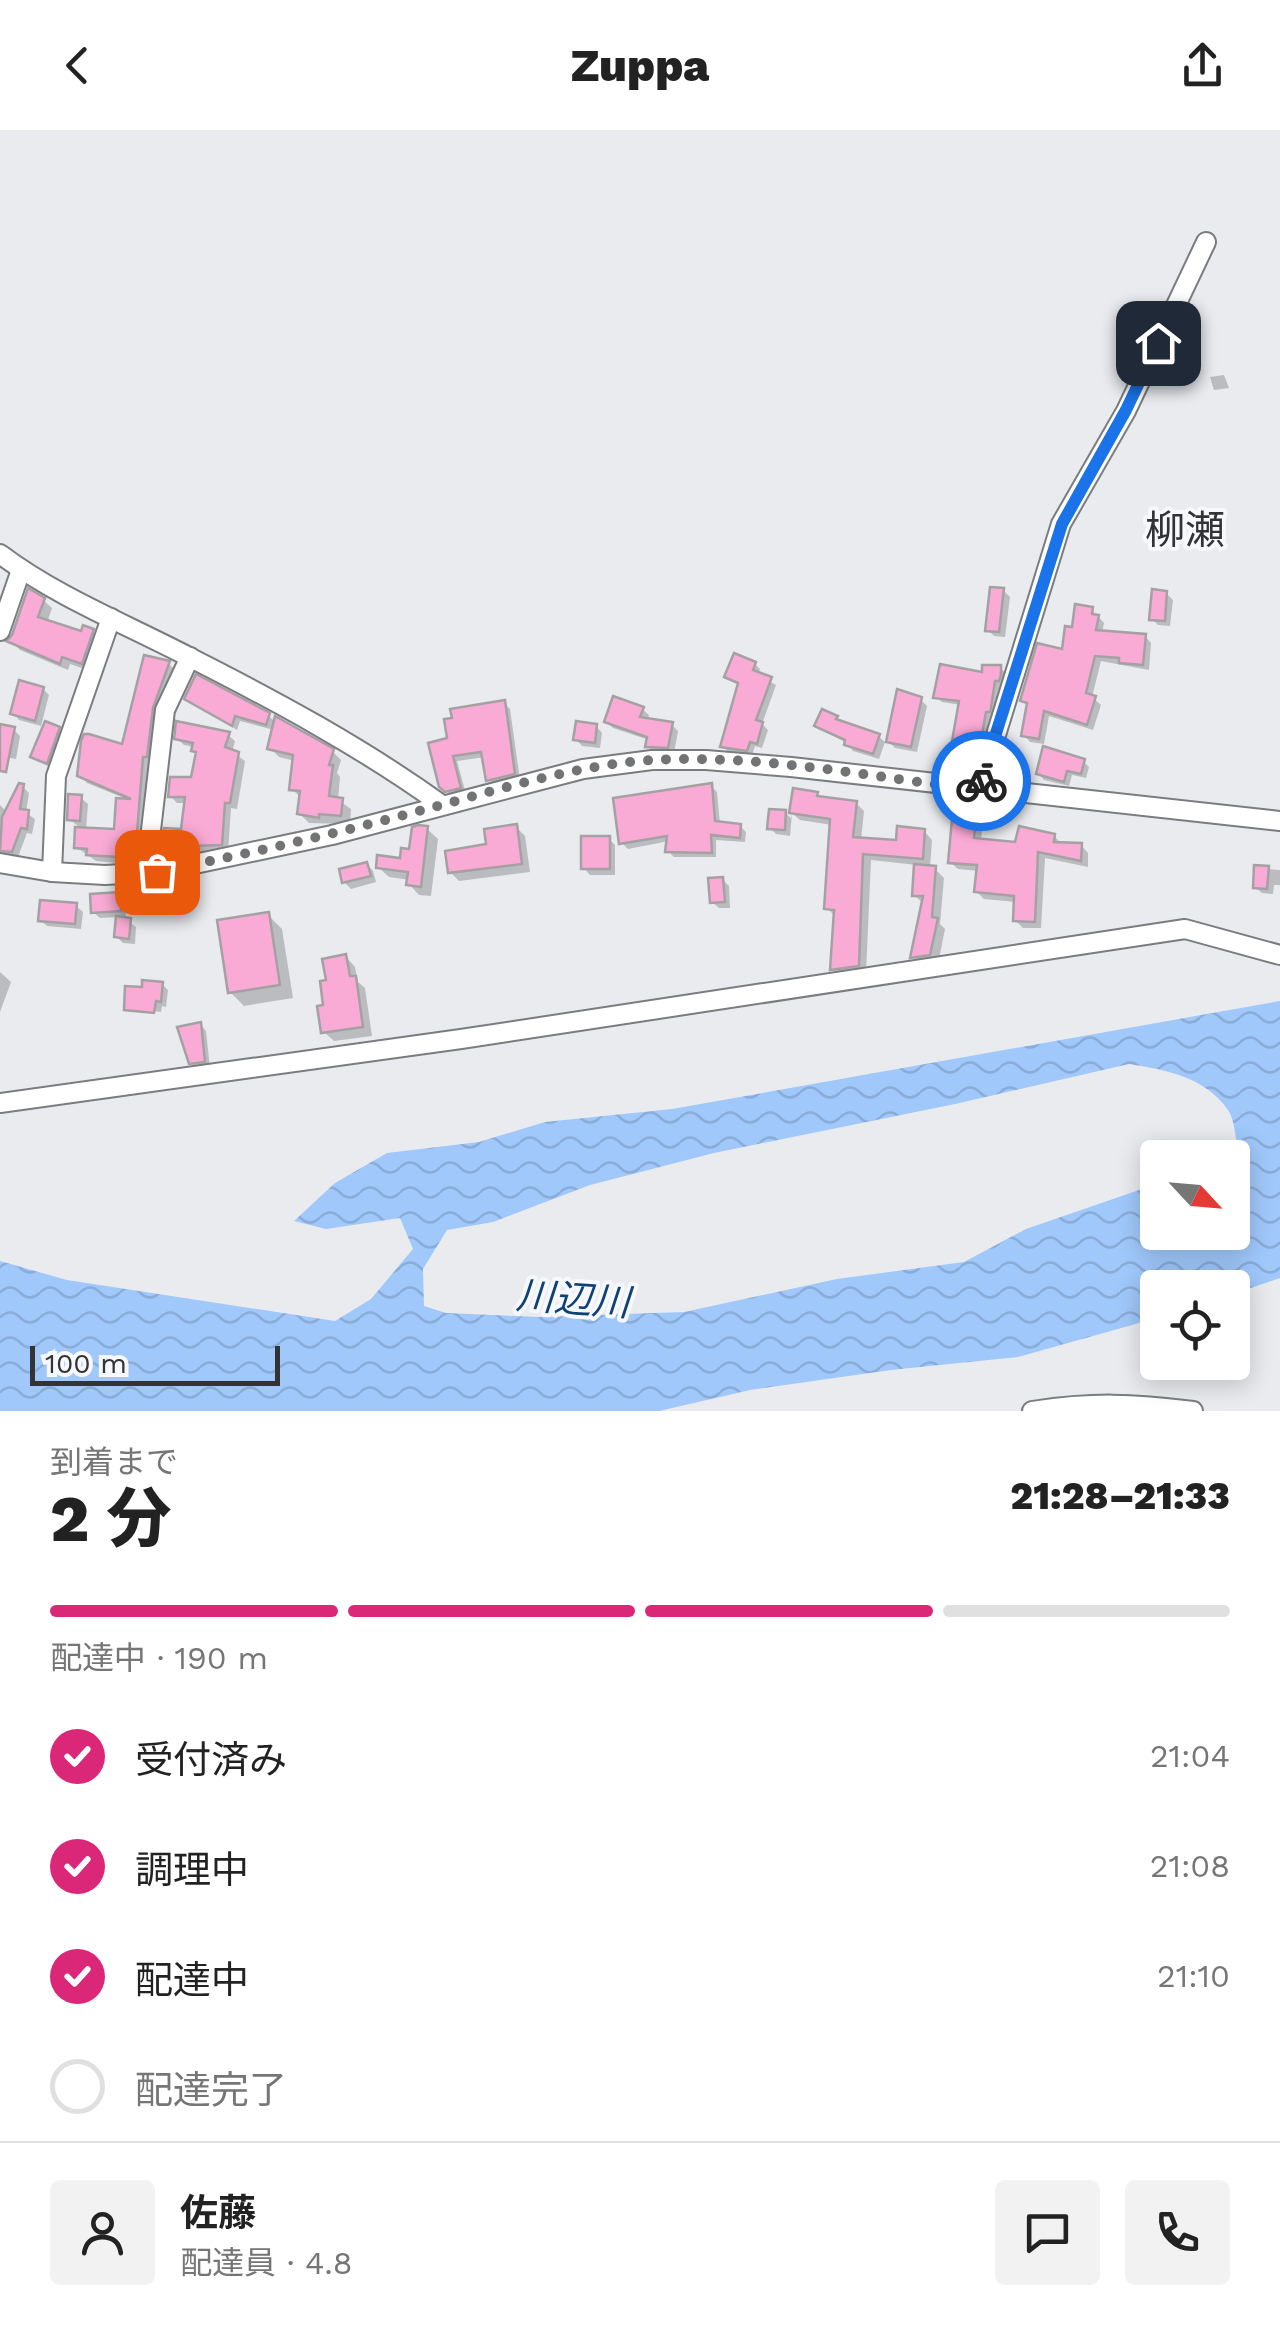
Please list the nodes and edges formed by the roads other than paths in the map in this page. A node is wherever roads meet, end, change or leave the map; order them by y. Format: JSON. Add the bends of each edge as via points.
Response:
{"nodes":[{"id":1,"x":1206,"y":242,"type":"dead end"},
{"id":2,"x":0,"y":554,"type":"edge"},
{"id":3,"x":21,"y":570,"type":"junction"},
{"id":4,"x":111,"y":618,"type":"junction"},
{"id":5,"x":0,"y":631,"type":"edge"},
{"id":6,"x":190,"y":657,"type":"junction"},
{"id":7,"x":978,"y":790,"type":"junction"},
{"id":8,"x":442,"y":805,"type":"junction"},
{"id":9,"x":1280,"y":821,"type":"edge"},
{"id":10,"x":0,"y":863,"type":"edge"},
{"id":11,"x":52,"y":872,"type":"junction"},
{"id":12,"x":146,"y":872,"type":"junction"},
{"id":13,"x":1280,"y":954,"type":"edge"},
{"id":14,"x":0,"y":1102,"type":"edge"},
{"id":15,"x":1032,"y":1411,"type":"edge"},
{"id":16,"x":1192,"y":1411,"type":"edge"}],
"edges":[{"from":1,"to":7,"type":"street","via":[[1126,410],[1062,524]]},
{"from":2,"to":3,"type":"street"},
{"from":3,"to":4,"type":"street"},
{"from":3,"to":5,"type":"street"},
{"from":4,"to":6,"type":"street"},
{"from":4,"to":11,"type":"street","via":[[56,776]]},
{"from":6,"to":8,"type":"street"},
{"from":6,"to":12,"type":"street","via":[[166,710]]},
{"from":7,"to":8,"type":"street","via":[[652,760],[583,769]]},
{"from":7,"to":9,"type":"street"},
{"from":8,"to":12,"type":"street","via":[[242,856]]},
{"from":10,"to":11,"type":"street"},
{"from":11,"to":12,"type":"street"},
{"from":13,"to":14,"type":"street","via":[[1185,929]]},
{"from":15,"to":16,"type":"street","via":[[1128,1402]]}]}
